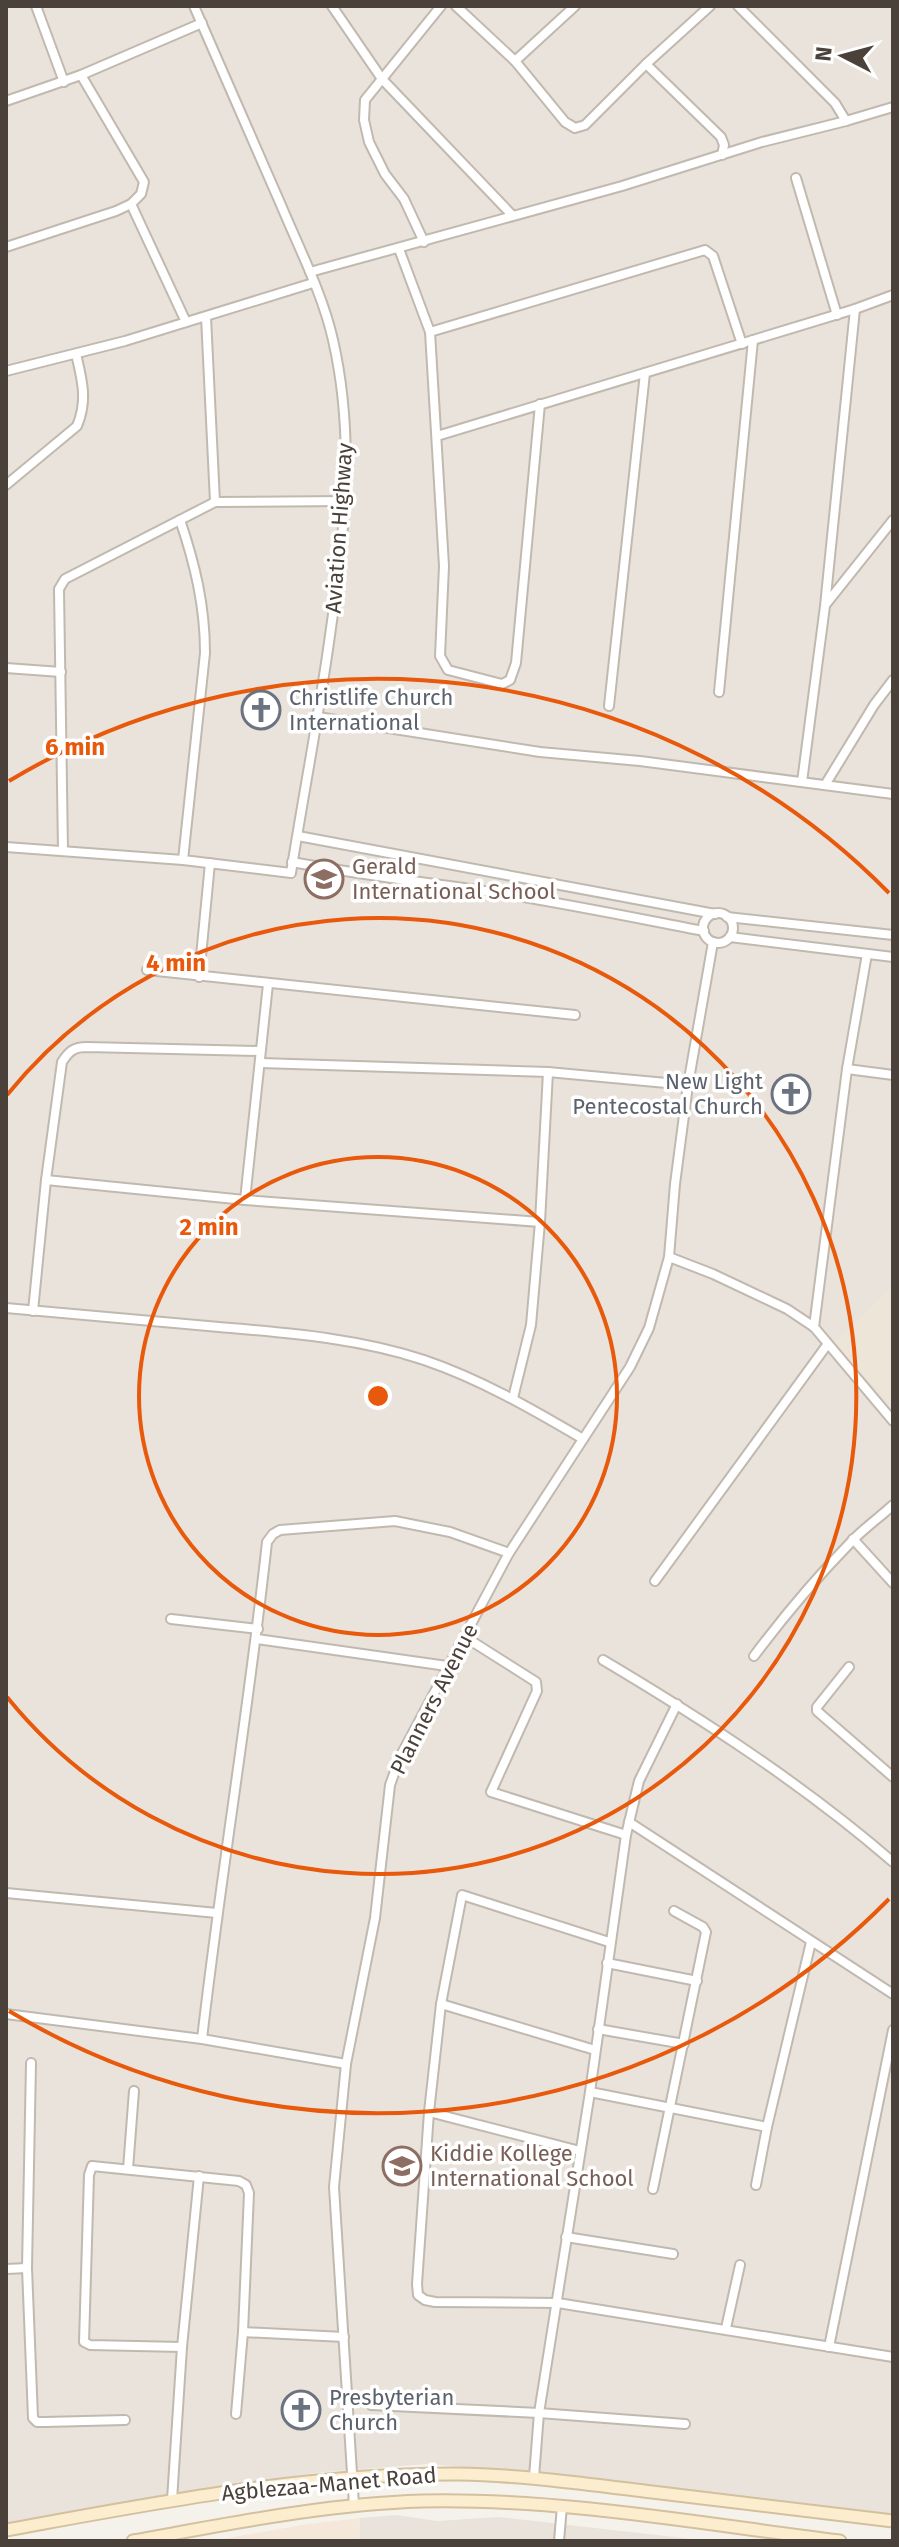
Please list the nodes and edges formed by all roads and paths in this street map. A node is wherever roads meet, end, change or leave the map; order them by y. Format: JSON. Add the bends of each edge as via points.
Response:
{"nodes":[{"id":1,"x":36,"y":6,"type":"edge"},
{"id":2,"x":194,"y":6,"type":"edge"},
{"id":3,"x":332,"y":6,"type":"edge"},
{"id":4,"x":441,"y":6,"type":"edge"},
{"id":5,"x":456,"y":6,"type":"edge"},
{"id":6,"x":575,"y":6,"type":"edge"},
{"id":7,"x":710,"y":6,"type":"edge"},
{"id":8,"x":738,"y":6,"type":"edge"},
{"id":9,"x":202,"y":23,"type":"junction"},
{"id":10,"x":515,"y":61,"type":"junction"},
{"id":11,"x":646,"y":64,"type":"junction"},
{"id":12,"x":81,"y":75,"type":"junction"},
{"id":13,"x":382,"y":79,"type":"junction"},
{"id":14,"x":64,"y":82,"type":"junction"},
{"id":15,"x":6,"y":101,"type":"edge"},
{"id":16,"x":893,"y":107,"type":"edge"},
{"id":17,"x":846,"y":121,"type":"junction"},
{"id":18,"x":722,"y":155,"type":"junction"},
{"id":19,"x":796,"y":178,"type":"dead end"},
{"id":20,"x":131,"y":204,"type":"junction"},
{"id":21,"x":512,"y":215,"type":"junction"},
{"id":22,"x":424,"y":242,"type":"junction"},
{"id":23,"x":6,"y":247,"type":"edge"},
{"id":24,"x":399,"y":249,"type":"junction"},
{"id":25,"x":310,"y":272,"type":"junction"},
{"id":26,"x":313,"y":283,"type":"junction"},
{"id":27,"x":893,"y":295,"type":"edge"},
{"id":28,"x":855,"y":309,"type":"junction"},
{"id":29,"x":837,"y":315,"type":"junction"},
{"id":30,"x":206,"y":317,"type":"junction"},
{"id":31,"x":186,"y":322,"type":"junction"},
{"id":32,"x":430,"y":332,"type":"junction"},
{"id":33,"x":753,"y":340,"type":"junction"},
{"id":34,"x":742,"y":344,"type":"junction"},
{"id":35,"x":76,"y":354,"type":"junction"},
{"id":36,"x":6,"y":371,"type":"edge"},
{"id":37,"x":645,"y":373,"type":"junction"},
{"id":38,"x":540,"y":404,"type":"junction"},
{"id":39,"x":437,"y":436,"type":"junction"},
{"id":40,"x":6,"y":485,"type":"edge"},
{"id":41,"x":346,"y":501,"type":"junction"},
{"id":42,"x":215,"y":502,"type":"junction"},
{"id":43,"x":180,"y":520,"type":"junction"},
{"id":44,"x":893,"y":520,"type":"edge"},
{"id":45,"x":825,"y":606,"type":"junction"},
{"id":46,"x":6,"y":668,"type":"edge"},
{"id":47,"x":61,"y":672,"type":"junction"},
{"id":48,"x":893,"y":680,"type":"edge"},
{"id":49,"x":719,"y":692,"type":"dead end"},
{"id":50,"x":609,"y":706,"type":"dead end"},
{"id":51,"x":318,"y":717,"type":"junction"},
{"id":52,"x":802,"y":782,"type":"junction"},
{"id":53,"x":825,"y":785,"type":"junction"},
{"id":54,"x":893,"y":794,"type":"edge"},
{"id":55,"x":298,"y":836,"type":"junction"},
{"id":56,"x":6,"y":849,"type":"edge"},
{"id":57,"x":63,"y":851,"type":"junction"},
{"id":58,"x":183,"y":860,"type":"junction"},
{"id":59,"x":292,"y":862,"type":"junction"},
{"id":60,"x":210,"y":863,"type":"junction"},
{"id":61,"x":715,"y":914,"type":"junction"},
{"id":62,"x":727,"y":917,"type":"junction"},
{"id":63,"x":704,"y":931,"type":"junction"},
{"id":64,"x":893,"y":935,"type":"edge"},
{"id":65,"x":730,"y":937,"type":"junction"},
{"id":66,"x":713,"y":942,"type":"junction"},
{"id":67,"x":867,"y":954,"type":"junction"},
{"id":68,"x":893,"y":957,"type":"edge"},
{"id":69,"x":147,"y":970,"type":"dead end"},
{"id":70,"x":199,"y":977,"type":"junction"},
{"id":71,"x":268,"y":984,"type":"junction"},
{"id":72,"x":575,"y":1015,"type":"dead end"},
{"id":73,"x":260,"y":1051,"type":"junction"},
{"id":74,"x":260,"y":1063,"type":"junction"},
{"id":75,"x":847,"y":1069,"type":"junction"},
{"id":76,"x":548,"y":1072,"type":"junction"},
{"id":77,"x":893,"y":1075,"type":"edge"},
{"id":78,"x":688,"y":1085,"type":"junction"},
{"id":79,"x":46,"y":1180,"type":"junction"},
{"id":80,"x":245,"y":1200,"type":"junction"},
{"id":81,"x":540,"y":1222,"type":"junction"},
{"id":82,"x":669,"y":1257,"type":"junction"},
{"id":83,"x":6,"y":1308,"type":"edge"},
{"id":84,"x":33,"y":1311,"type":"junction"},
{"id":85,"x":814,"y":1327,"type":"junction"},
{"id":86,"x":827,"y":1345,"type":"junction"},
{"id":87,"x":513,"y":1398,"type":"junction"},
{"id":88,"x":893,"y":1421,"type":"edge"},
{"id":89,"x":583,"y":1439,"type":"junction"},
{"id":90,"x":893,"y":1505,"type":"edge"},
{"id":91,"x":853,"y":1539,"type":"junction"},
{"id":92,"x":509,"y":1553,"type":"junction"},
{"id":93,"x":655,"y":1581,"type":"dead end"},
{"id":94,"x":893,"y":1583,"type":"edge"},
{"id":95,"x":171,"y":1619,"type":"dead end"},
{"id":96,"x":258,"y":1629,"type":"junction"},
{"id":97,"x":465,"y":1637,"type":"junction"},
{"id":98,"x":257,"y":1639,"type":"junction"},
{"id":99,"x":754,"y":1656,"type":"dead end"},
{"id":100,"x":603,"y":1660,"type":"dead end"},
{"id":101,"x":447,"y":1666,"type":"junction"},
{"id":102,"x":849,"y":1667,"type":"dead end"},
{"id":103,"x":677,"y":1704,"type":"junction"},
{"id":104,"x":893,"y":1777,"type":"edge"},
{"id":105,"x":629,"y":1822,"type":"junction"},
{"id":106,"x":626,"y":1835,"type":"junction"},
{"id":107,"x":893,"y":1862,"type":"edge"},
{"id":108,"x":6,"y":1893,"type":"edge"},
{"id":109,"x":674,"y":1911,"type":"dead end"},
{"id":110,"x":217,"y":1913,"type":"junction"},
{"id":111,"x":609,"y":1942,"type":"junction"},
{"id":112,"x":811,"y":1942,"type":"junction"},
{"id":113,"x":607,"y":1963,"type":"junction"},
{"id":114,"x":697,"y":1981,"type":"junction"},
{"id":115,"x":893,"y":1994,"type":"edge"},
{"id":116,"x":441,"y":2004,"type":"junction"},
{"id":117,"x":6,"y":2014,"type":"edge"},
{"id":118,"x":598,"y":2029,"type":"junction"},
{"id":119,"x":893,"y":2030,"type":"edge"},
{"id":120,"x":202,"y":2039,"type":"junction"},
{"id":121,"x":684,"y":2044,"type":"junction"},
{"id":122,"x":595,"y":2050,"type":"junction"},
{"id":123,"x":31,"y":2063,"type":"dead end"},
{"id":124,"x":346,"y":2064,"type":"junction"},
{"id":125,"x":134,"y":2091,"type":"dead end"},
{"id":126,"x":590,"y":2092,"type":"junction"},
{"id":127,"x":670,"y":2109,"type":"junction"},
{"id":128,"x":429,"y":2112,"type":"junction"},
{"id":129,"x":767,"y":2127,"type":"junction"},
{"id":130,"x":580,"y":2151,"type":"junction"},
{"id":131,"x":128,"y":2169,"type":"junction"},
{"id":132,"x":199,"y":2176,"type":"junction"},
{"id":133,"x":756,"y":2185,"type":"dead end"},
{"id":134,"x":653,"y":2189,"type":"dead end"},
{"id":135,"x":566,"y":2237,"type":"junction"},
{"id":136,"x":673,"y":2254,"type":"dead end"},
{"id":137,"x":740,"y":2265,"type":"dead end"},
{"id":138,"x":27,"y":2268,"type":"junction"},
{"id":139,"x":6,"y":2269,"type":"edge"},
{"id":140,"x":558,"y":2303,"type":"junction"},
{"id":141,"x":726,"y":2328,"type":"junction"},
{"id":142,"x":243,"y":2332,"type":"junction"},
{"id":143,"x":344,"y":2337,"type":"junction"},
{"id":144,"x":182,"y":2347,"type":"junction"},
{"id":145,"x":829,"y":2347,"type":"junction"},
{"id":146,"x":893,"y":2357,"type":"edge"},
{"id":147,"x":371,"y":2405,"type":"dead end"},
{"id":148,"x":539,"y":2413,"type":"junction"},
{"id":149,"x":236,"y":2414,"type":"dead end"},
{"id":150,"x":125,"y":2420,"type":"dead end"},
{"id":151,"x":685,"y":2424,"type":"dead end"},
{"id":152,"x":534,"y":2477,"type":"junction"},
{"id":153,"x":353,"y":2478,"type":"junction"},
{"id":154,"x":172,"y":2500,"type":"junction"},
{"id":155,"x":354,"y":2505,"type":"junction"},
{"id":156,"x":562,"y":2506,"type":"junction"},
{"id":157,"x":893,"y":2521,"type":"edge"},
{"id":158,"x":6,"y":2530,"type":"edge"},
{"id":159,"x":133,"y":2541,"type":"edge"},
{"id":160,"x":559,"y":2541,"type":"edge"},
{"id":161,"x":840,"y":2541,"type":"edge"}],
"edges":[{"from":1,"to":14,"type":"street"},
{"from":2,"to":9,"type":"street","name":"Aviation Highway"},
{"from":3,"to":13,"type":"street"},
{"from":4,"to":13,"type":"street"},
{"from":5,"to":10,"type":"street"},
{"from":6,"to":10,"type":"street"},
{"from":7,"to":11,"type":"street"},
{"from":8,"to":17,"type":"street","via":[[835,103]]},
{"from":9,"to":12,"type":"street"},
{"from":9,"to":25,"type":"street","name":"Aviation Highway"},
{"from":10,"to":11,"type":"street","via":[[575,128],[585,125]]},
{"from":11,"to":18,"type":"street","via":[[721,137]]},
{"from":12,"to":14,"type":"street"},
{"from":12,"to":20,"type":"street","via":[[144,182]]},
{"from":13,"to":21,"type":"street"},
{"from":13,"to":22,"type":"street","via":[[365,100],[369,142]]},
{"from":14,"to":15,"type":"street"},
{"from":16,"to":17,"type":"street"},
{"from":17,"to":18,"type":"street"},
{"from":18,"to":21,"type":"street"},
{"from":19,"to":29,"type":"street"},
{"from":20,"to":23,"type":"street"},
{"from":20,"to":31,"type":"street"},
{"from":21,"to":22,"type":"street"},
{"from":22,"to":24,"type":"street"},
{"from":24,"to":25,"type":"street"},
{"from":24,"to":32,"type":"street"},
{"from":25,"to":26,"type":"street","name":"Aviation Highway"},
{"from":26,"to":30,"type":"street"},
{"from":26,"to":41,"type":"street","name":"Aviation Highway","via":[[333,338],[341,385]]},
{"from":27,"to":28,"type":"street"},
{"from":28,"to":29,"type":"street"},
{"from":28,"to":45,"type":"street"},
{"from":29,"to":33,"type":"street"},
{"from":30,"to":31,"type":"street"},
{"from":30,"to":42,"type":"street"},
{"from":31,"to":35,"type":"street"},
{"from":32,"to":34,"type":"street","via":[[705,250],[713,256]]},
{"from":32,"to":39,"type":"street"},
{"from":33,"to":34,"type":"street"},
{"from":33,"to":49,"type":"street"},
{"from":34,"to":37,"type":"street"},
{"from":35,"to":36,"type":"street"},
{"from":35,"to":40,"type":"street","via":[[85,396],[77,426]]},
{"from":37,"to":38,"type":"street"},
{"from":37,"to":50,"type":"street"},
{"from":38,"to":39,"type":"street"},
{"from":38,"to":39,"type":"street","via":[[516,663],[510,680],[502,684],[448,670],[440,656],[444,566]]},
{"from":41,"to":42,"type":"street"},
{"from":41,"to":51,"type":"street","name":"Aviation Highway"},
{"from":42,"to":43,"type":"street"},
{"from":43,"to":47,"type":"street","via":[[61,583]]},
{"from":43,"to":58,"type":"street","via":[[195,565],[205,628]]},
{"from":44,"to":45,"type":"street"},
{"from":45,"to":52,"type":"street"},
{"from":46,"to":47,"type":"street"},
{"from":47,"to":57,"type":"street"},
{"from":48,"to":53,"type":"street"},
{"from":51,"to":52,"type":"street","via":[[540,752]]},
{"from":51,"to":55,"type":"street","name":"Aviation Highway"},
{"from":52,"to":53,"type":"street"},
{"from":53,"to":54,"type":"street"},
{"from":55,"to":59,"type":"street","name":"Aviation Highway"},
{"from":55,"to":61,"type":"street"},
{"from":56,"to":57,"type":"street"},
{"from":57,"to":58,"type":"street"},
{"from":58,"to":60,"type":"street"},
{"from":59,"to":60,"type":"street","name":"Aviation Highway","via":[[291,873]]},
{"from":59,"to":63,"type":"street"},
{"from":60,"to":70,"type":"street"},
{"from":61,"to":62,"type":"street"},
{"from":61,"to":63,"type":"street","via":[[707,919]]},
{"from":62,"to":64,"type":"street"},
{"from":62,"to":65,"type":"street","via":[[733,929]]},
{"from":63,"to":66,"type":"street"},
{"from":65,"to":66,"type":"street"},
{"from":65,"to":67,"type":"street"},
{"from":66,"to":78,"type":"street","name":"Planners Avenue"},
{"from":67,"to":68,"type":"street"},
{"from":67,"to":75,"type":"street"},
{"from":69,"to":70,"type":"street"},
{"from":70,"to":71,"type":"street"},
{"from":71,"to":72,"type":"street"},
{"from":71,"to":73,"type":"street"},
{"from":73,"to":74,"type":"street"},
{"from":73,"to":79,"type":"street","via":[[69,1051],[62,1062]]},
{"from":74,"to":76,"type":"street"},
{"from":74,"to":80,"type":"street"},
{"from":75,"to":77,"type":"street"},
{"from":75,"to":85,"type":"street"},
{"from":76,"to":78,"type":"street"},
{"from":76,"to":81,"type":"street"},
{"from":78,"to":82,"type":"street","name":"Planners Avenue"},
{"from":79,"to":80,"type":"street"},
{"from":79,"to":84,"type":"street"},
{"from":80,"to":81,"type":"street"},
{"from":81,"to":87,"type":"street","via":[[531,1325]]},
{"from":82,"to":85,"type":"street","via":[[787,1309]]},
{"from":82,"to":89,"type":"street","name":"Planners Avenue","via":[[649,1328]]},
{"from":83,"to":84,"type":"street"},
{"from":84,"to":87,"type":"street","via":[[370,1345],[425,1360]]},
{"from":85,"to":86,"type":"street"},
{"from":86,"to":88,"type":"street"},
{"from":86,"to":93,"type":"street"},
{"from":87,"to":89,"type":"street"},
{"from":89,"to":92,"type":"street","name":"Planners Avenue"},
{"from":90,"to":91,"type":"street"},
{"from":91,"to":94,"type":"street"},
{"from":91,"to":99,"type":"street"},
{"from":92,"to":96,"type":"street","via":[[450,1532],[395,1521],[280,1530],[267,1542]]},
{"from":92,"to":97,"type":"street","name":"Planners Avenue"},
{"from":95,"to":96,"type":"street"},
{"from":96,"to":98,"type":"street"},
{"from":97,"to":101,"type":"street","name":"Planners Avenue"},
{"from":97,"to":106,"type":"street","via":[[537,1686],[491,1792]]},
{"from":98,"to":101,"type":"street"},
{"from":98,"to":110,"type":"street"},
{"from":100,"to":103,"type":"street"},
{"from":101,"to":124,"type":"street","name":"Planners Avenue","via":[[390,1785],[375,1918]]},
{"from":102,"to":104,"type":"street","via":[[817,1711]]},
{"from":103,"to":105,"type":"street","via":[[639,1781]]},
{"from":103,"to":107,"type":"street","via":[[804,1791]]},
{"from":105,"to":106,"type":"street"},
{"from":105,"to":112,"type":"street"},
{"from":106,"to":111,"type":"street"},
{"from":108,"to":110,"type":"street"},
{"from":109,"to":114,"type":"street","via":[[706,1929]]},
{"from":110,"to":120,"type":"street"},
{"from":111,"to":113,"type":"street"},
{"from":111,"to":116,"type":"street","via":[[462,1895]]},
{"from":112,"to":115,"type":"street"},
{"from":112,"to":129,"type":"street"},
{"from":113,"to":114,"type":"street"},
{"from":113,"to":118,"type":"street"},
{"from":114,"to":121,"type":"street"},
{"from":116,"to":122,"type":"street"},
{"from":116,"to":128,"type":"street"},
{"from":117,"to":120,"type":"street"},
{"from":118,"to":121,"type":"street"},
{"from":118,"to":122,"type":"street"},
{"from":119,"to":145,"type":"street"},
{"from":120,"to":124,"type":"street"},
{"from":121,"to":127,"type":"street"},
{"from":122,"to":126,"type":"street"},
{"from":123,"to":138,"type":"street"},
{"from":124,"to":143,"type":"street","name":"Planners Avenue","via":[[334,2187]]},
{"from":125,"to":131,"type":"street"},
{"from":126,"to":127,"type":"street"},
{"from":126,"to":130,"type":"street"},
{"from":127,"to":129,"type":"street"},
{"from":127,"to":134,"type":"street"},
{"from":128,"to":130,"type":"street"},
{"from":128,"to":140,"type":"street","via":[[418,2295],[435,2302]]},
{"from":129,"to":133,"type":"street"},
{"from":130,"to":135,"type":"street"},
{"from":131,"to":132,"type":"street"},
{"from":131,"to":144,"type":"street","via":[[92,2166],[89,2175],[84,2342]]},
{"from":132,"to":142,"type":"street","via":[[239,2181],[249,2193]]},
{"from":132,"to":144,"type":"street"},
{"from":135,"to":136,"type":"street"},
{"from":135,"to":140,"type":"street"},
{"from":137,"to":141,"type":"street"},
{"from":138,"to":139,"type":"street"},
{"from":138,"to":150,"type":"street","via":[[33,2418]]},
{"from":140,"to":141,"type":"street"},
{"from":140,"to":148,"type":"street"},
{"from":141,"to":145,"type":"street"},
{"from":142,"to":143,"type":"street"},
{"from":142,"to":149,"type":"street"},
{"from":143,"to":153,"type":"street","name":"Planners Avenue"},
{"from":144,"to":154,"type":"street"},
{"from":145,"to":146,"type":"street"},
{"from":147,"to":148,"type":"street"},
{"from":148,"to":151,"type":"street"},
{"from":148,"to":152,"type":"street"},
{"from":152,"to":153,"type":"main road","name":"Agblezaa-Manet Road"},
{"from":152,"to":157,"type":"main road","name":"Agblezaa-Manet Road"},
{"from":153,"to":154,"type":"main road","name":"Agblezaa-Manet Road"},
{"from":153,"to":155,"type":"street","name":"Planners Avenue"},
{"from":154,"to":158,"type":"main road","name":"Agblezaa-Manet Road"},
{"from":155,"to":156,"type":"main road","name":"Agblezaa-Manet Road","via":[[455,2501]]},
{"from":155,"to":159,"type":"main road","name":"Agblezaa-Manet Road"},
{"from":156,"to":160,"type":"street"},
{"from":156,"to":161,"type":"main road","name":"Agblezaa-Manet Road"}]}
